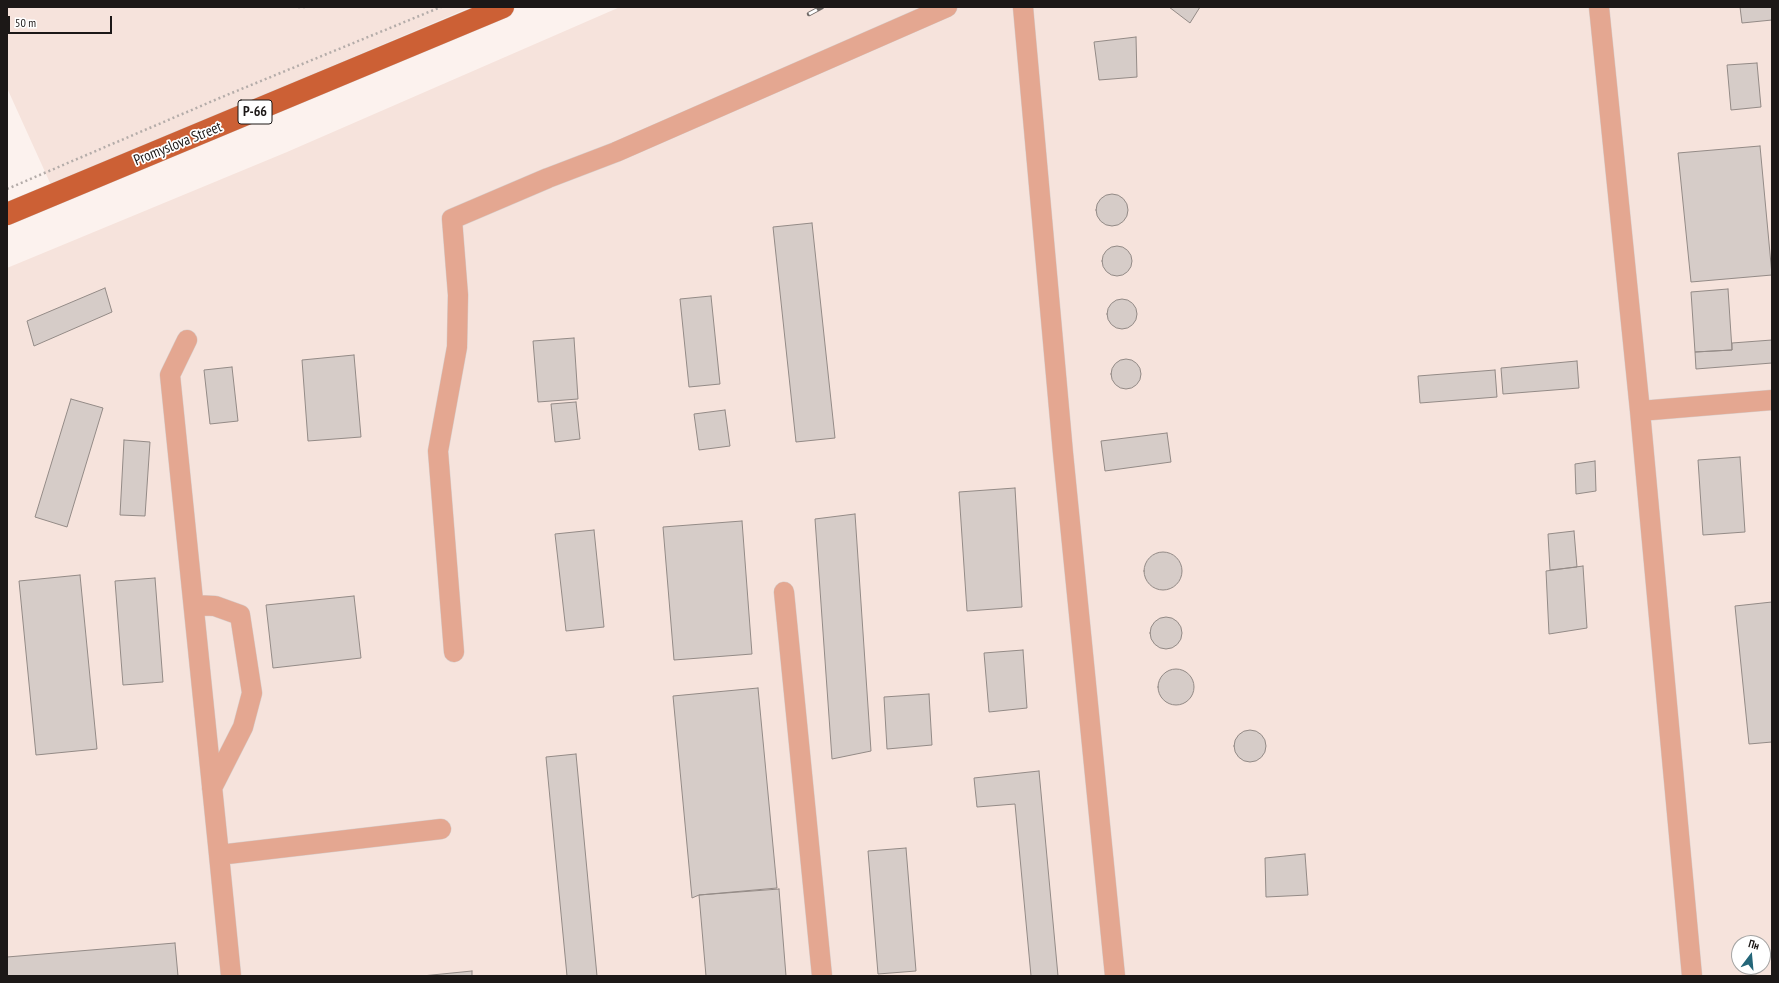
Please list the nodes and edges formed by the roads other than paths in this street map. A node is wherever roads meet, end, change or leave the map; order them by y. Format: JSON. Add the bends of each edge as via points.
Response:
{"nodes":[{"id":1,"x":503,"y":7,"type":"edge"},
{"id":2,"x":947,"y":7,"type":"edge"},
{"id":3,"x":1023,"y":7,"type":"edge"},
{"id":4,"x":1599,"y":7,"type":"edge"},
{"id":5,"x":7,"y":214,"type":"edge"},
{"id":6,"x":186,"y":340,"type":"dead end"},
{"id":7,"x":1772,"y":400,"type":"edge"},
{"id":8,"x":1640,"y":411,"type":"junction"},
{"id":9,"x":784,"y":592,"type":"dead end"},
{"id":10,"x":194,"y":605,"type":"junction"},
{"id":11,"x":454,"y":652,"type":"dead end"},
{"id":12,"x":212,"y":788,"type":"junction"},
{"id":13,"x":440,"y":829,"type":"dead end"},
{"id":14,"x":219,"y":855,"type":"junction"},
{"id":15,"x":231,"y":976,"type":"edge"},
{"id":16,"x":822,"y":976,"type":"edge"},
{"id":17,"x":1115,"y":976,"type":"edge"},
{"id":18,"x":1692,"y":976,"type":"edge"}],
"edges":[{"from":1,"to":5,"type":"main road","name":"Promyslova Street","number":"Р-66"},
{"from":2,"to":11,"type":"lane","via":[[616,152],[452,219],[458,295],[457,347],[438,451]]},
{"from":3,"to":17,"type":"lane","via":[[1063,453]]},
{"from":4,"to":8,"type":"lane"},
{"from":6,"to":10,"type":"lane","via":[[170,375]]},
{"from":7,"to":8,"type":"lane"},
{"from":8,"to":18,"type":"lane"},
{"from":9,"to":16,"type":"lane"},
{"from":10,"to":12,"type":"lane"},
{"from":10,"to":12,"type":"lane","via":[[215,606],[240,615],[252,693],[243,727]]},
{"from":12,"to":14,"type":"lane"},
{"from":13,"to":14,"type":"lane"},
{"from":14,"to":15,"type":"lane"}]}
